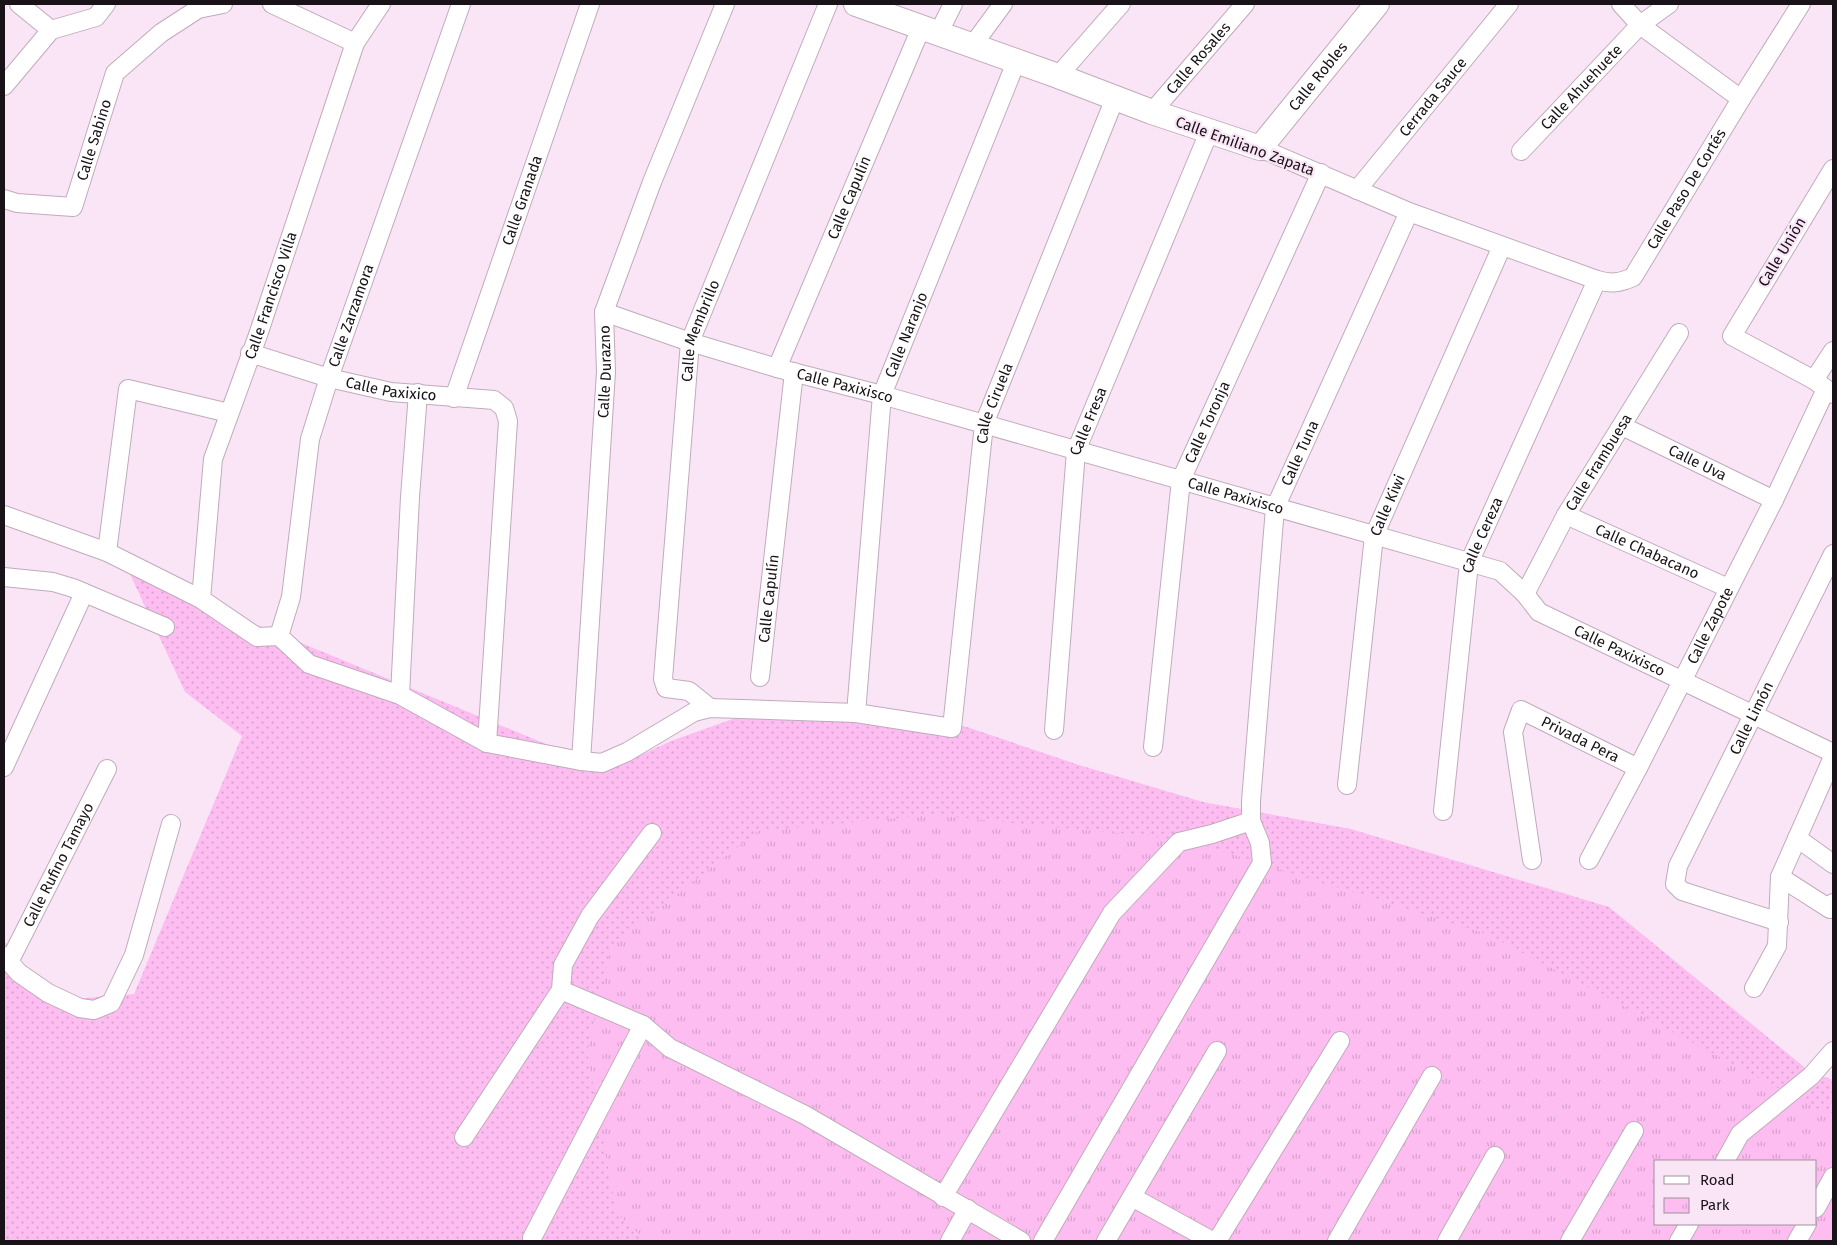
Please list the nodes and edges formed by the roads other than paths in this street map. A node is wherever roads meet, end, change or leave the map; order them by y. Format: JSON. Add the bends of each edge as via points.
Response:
{"nodes":[{"id":1,"x":19,"y":4,"type":"edge"},
{"id":2,"x":223,"y":4,"type":"edge"},
{"id":3,"x":272,"y":4,"type":"edge"},
{"id":4,"x":381,"y":4,"type":"edge"},
{"id":5,"x":461,"y":4,"type":"edge"},
{"id":6,"x":590,"y":4,"type":"edge"},
{"id":7,"x":725,"y":4,"type":"edge"},
{"id":8,"x":828,"y":4,"type":"edge"},
{"id":9,"x":856,"y":4,"type":"edge"},
{"id":10,"x":953,"y":4,"type":"edge"},
{"id":11,"x":1003,"y":4,"type":"edge"},
{"id":12,"x":1121,"y":4,"type":"edge"},
{"id":13,"x":1244,"y":4,"type":"edge"},
{"id":14,"x":1377,"y":4,"type":"edge"},
{"id":15,"x":1509,"y":4,"type":"edge"},
{"id":16,"x":1621,"y":4,"type":"edge"},
{"id":17,"x":1669,"y":4,"type":"edge"},
{"id":18,"x":1801,"y":4,"type":"edge"},
{"id":19,"x":101,"y":10,"type":"edge"},
{"id":20,"x":1640,"y":24,"type":"junction"},
{"id":21,"x":51,"y":30,"type":"junction"},
{"id":22,"x":929,"y":31,"type":"junction"},
{"id":23,"x":355,"y":43,"type":"junction"},
{"id":24,"x":972,"y":46,"type":"junction"},
{"id":25,"x":1016,"y":62,"type":"junction"},
{"id":26,"x":1058,"y":76,"type":"junction"},
{"id":27,"x":4,"y":86,"type":"edge"},
{"id":28,"x":1115,"y":98,"type":"junction"},
{"id":29,"x":1741,"y":99,"type":"junction"},
{"id":30,"x":1152,"y":112,"type":"junction"},
{"id":31,"x":1209,"y":132,"type":"junction"},
{"id":32,"x":1260,"y":148,"type":"junction"},
{"id":33,"x":1521,"y":151,"type":"dead end"},
{"id":34,"x":1833,"y":169,"type":"edge"},
{"id":35,"x":1321,"y":173,"type":"junction"},
{"id":36,"x":1357,"y":190,"type":"junction"},
{"id":37,"x":4,"y":199,"type":"edge"},
{"id":38,"x":1409,"y":212,"type":"junction"},
{"id":39,"x":1502,"y":246,"type":"junction"},
{"id":40,"x":1633,"y":277,"type":"joint"},
{"id":41,"x":1597,"y":280,"type":"junction"},
{"id":42,"x":604,"y":312,"type":"junction"},
{"id":43,"x":1678,"y":333,"type":"dead end"},
{"id":44,"x":690,"y":342,"type":"junction"},
{"id":45,"x":1833,"y":351,"type":"edge"},
{"id":46,"x":250,"y":353,"type":"junction"},
{"id":47,"x":786,"y":370,"type":"junction"},
{"id":48,"x":329,"y":378,"type":"junction"},
{"id":49,"x":1824,"y":388,"type":"edge"},
{"id":50,"x":418,"y":394,"type":"junction"},
{"id":51,"x":882,"y":395,"type":"junction"},
{"id":52,"x":454,"y":398,"type":"junction"},
{"id":53,"x":229,"y":413,"type":"junction"},
{"id":54,"x":984,"y":424,"type":"junction"},
{"id":55,"x":1622,"y":426,"type":"junction"},
{"id":56,"x":1076,"y":451,"type":"junction"},
{"id":57,"x":1181,"y":480,"type":"junction"},
{"id":58,"x":1774,"y":500,"type":"junction"},
{"id":59,"x":1275,"y":508,"type":"junction"},
{"id":60,"x":4,"y":515,"type":"edge"},
{"id":61,"x":1566,"y":515,"type":"junction"},
{"id":62,"x":1374,"y":536,"type":"junction"},
{"id":63,"x":107,"y":552,"type":"junction"},
{"id":64,"x":1833,"y":554,"type":"edge"},
{"id":65,"x":1469,"y":563,"type":"junction"},
{"id":66,"x":4,"y":578,"type":"edge"},
{"id":67,"x":1728,"y":588,"type":"junction"},
{"id":68,"x":84,"y":593,"type":"junction"},
{"id":69,"x":1525,"y":594,"type":"junction"},
{"id":70,"x":201,"y":599,"type":"junction"},
{"id":71,"x":164,"y":627,"type":"dead end"},
{"id":72,"x":279,"y":636,"type":"junction"},
{"id":73,"x":760,"y":677,"type":"dead end"},
{"id":74,"x":1682,"y":680,"type":"junction"},
{"id":75,"x":400,"y":695,"type":"junction"},
{"id":76,"x":710,"y":708,"type":"junction"},
{"id":77,"x":856,"y":713,"type":"junction"},
{"id":78,"x":1754,"y":714,"type":"junction"},
{"id":79,"x":1054,"y":730,"type":"dead end"},
{"id":80,"x":487,"y":743,"type":"junction"},
{"id":81,"x":1153,"y":747,"type":"dead end"},
{"id":82,"x":1833,"y":753,"type":"edge"},
{"id":83,"x":1833,"y":757,"type":"edge"},
{"id":84,"x":581,"y":761,"type":"junction"},
{"id":85,"x":4,"y":767,"type":"edge"},
{"id":86,"x":1638,"y":768,"type":"junction"},
{"id":87,"x":107,"y":769,"type":"dead end"},
{"id":88,"x":1347,"y":785,"type":"dead end"},
{"id":89,"x":1443,"y":811,"type":"dead end"},
{"id":90,"x":1251,"y":821,"type":"junction"},
{"id":91,"x":171,"y":824,"type":"dead end"},
{"id":92,"x":652,"y":833,"type":"dead end"},
{"id":93,"x":1797,"y":838,"type":"junction"},
{"id":94,"x":1532,"y":860,"type":"dead end"},
{"id":95,"x":1589,"y":860,"type":"dead end"},
{"id":96,"x":1833,"y":864,"type":"edge"},
{"id":97,"x":1780,"y":877,"type":"junction"},
{"id":98,"x":1833,"y":903,"type":"edge"},
{"id":99,"x":1778,"y":922,"type":"junction"},
{"id":100,"x":6,"y":959,"type":"edge"},
{"id":101,"x":1754,"y":988,"type":"dead end"},
{"id":102,"x":561,"y":990,"type":"junction"},
{"id":103,"x":643,"y":1025,"type":"junction"},
{"id":104,"x":1340,"y":1040,"type":"dead end"},
{"id":105,"x":1217,"y":1051,"type":"dead end"},
{"id":106,"x":1833,"y":1051,"type":"edge"},
{"id":107,"x":1432,"y":1076,"type":"dead end"},
{"id":108,"x":1634,"y":1131,"type":"dead end"},
{"id":109,"x":464,"y":1137,"type":"dead end"},
{"id":110,"x":1495,"y":1156,"type":"dead end"},
{"id":111,"x":1726,"y":1160,"type":"edge"},
{"id":112,"x":1833,"y":1177,"type":"edge"},
{"id":113,"x":943,"y":1197,"type":"junction"},
{"id":114,"x":1132,"y":1197,"type":"junction"},
{"id":115,"x":1817,"y":1206,"type":"edge"},
{"id":116,"x":968,"y":1209,"type":"junction"},
{"id":117,"x":1688,"y":1225,"type":"edge"},
{"id":118,"x":1805,"y":1225,"type":"edge"},
{"id":119,"x":532,"y":1238,"type":"dead end"},
{"id":120,"x":950,"y":1241,"type":"edge"},
{"id":121,"x":1021,"y":1241,"type":"edge"},
{"id":122,"x":1043,"y":1241,"type":"edge"},
{"id":123,"x":1106,"y":1241,"type":"edge"},
{"id":124,"x":1212,"y":1241,"type":"edge"},
{"id":125,"x":1217,"y":1241,"type":"edge"},
{"id":126,"x":1337,"y":1241,"type":"edge"},
{"id":127,"x":1447,"y":1241,"type":"edge"},
{"id":128,"x":1570,"y":1241,"type":"edge"},
{"id":129,"x":1679,"y":1241,"type":"edge"},
{"id":130,"x":1796,"y":1241,"type":"edge"}],
"edges":[{"from":1,"to":21,"type":"street"},
{"from":2,"to":37,"type":"street","name":"Calle Sabino","via":[[190,14],[161,33],[115,73],[74,207]]},
{"from":3,"to":23,"type":"street"},
{"from":4,"to":23,"type":"street","name":"Calle Francisco Villa"},
{"from":5,"to":48,"type":"street","name":"Calle Zarzamora"},
{"from":6,"to":52,"type":"street","name":"Calle Granada"},
{"from":7,"to":42,"type":"street","name":"Calle Durazno","via":[[652,182]]},
{"from":8,"to":44,"type":"street","name":"Calle Membrillo"},
{"from":9,"to":22,"type":"main road","name":"Calle Emiliano Zapata"},
{"from":10,"to":22,"type":"street","name":"Calle Capulín"},
{"from":11,"to":24,"type":"street"},
{"from":12,"to":26,"type":"street"},
{"from":13,"to":30,"type":"street","name":"Calle Rosales"},
{"from":14,"to":32,"type":"main road","name":"Calle Robles"},
{"from":15,"to":36,"type":"street","name":"Cerrada Sauce"},
{"from":16,"to":20,"type":"street"},
{"from":17,"to":20,"type":"street","name":"Calle Ahuehuete"},
{"from":18,"to":29,"type":"street","name":"Calle Paso De Cortés"},
{"from":19,"to":21,"type":"street"},
{"from":20,"to":29,"type":"street"},
{"from":20,"to":33,"type":"street","name":"Calle Ahuehuete"},
{"from":21,"to":27,"type":"street"},
{"from":22,"to":24,"type":"main road","name":"Calle Emiliano Zapata"},
{"from":22,"to":47,"type":"street","name":"Calle Capulín"},
{"from":23,"to":46,"type":"street","name":"Calle Francisco Villa"},
{"from":24,"to":25,"type":"main road","name":"Calle Emiliano Zapata"},
{"from":25,"to":26,"type":"main road","name":"Calle Emiliano Zapata"},
{"from":25,"to":51,"type":"street","name":"Calle Naranjo"},
{"from":26,"to":28,"type":"main road","name":"Calle Emiliano Zapata"},
{"from":28,"to":30,"type":"main road","name":"Calle Emiliano Zapata"},
{"from":28,"to":54,"type":"street","name":"Calle Ciruela"},
{"from":29,"to":40,"type":"street","name":"Calle Paso De Cortés"},
{"from":30,"to":31,"type":"main road","name":"Calle Emiliano Zapata"},
{"from":31,"to":32,"type":"main road","name":"Calle Emiliano Zapata"},
{"from":31,"to":56,"type":"street","name":"Calle Fresa"},
{"from":32,"to":35,"type":"street","name":"Calle Emiliano Zapata"},
{"from":34,"to":49,"type":"street","name":"Calle Unión","via":[[1732,336]]},
{"from":35,"to":36,"type":"street","name":"Calle Emiliano Zapata"},
{"from":35,"to":57,"type":"street","name":"Calle Toronja"},
{"from":36,"to":38,"type":"street","name":"Calle Emiliano Zapata"},
{"from":38,"to":39,"type":"street","name":"Calle Emiliano Zapata"},
{"from":38,"to":59,"type":"street","name":"Calle Tuna"},
{"from":39,"to":41,"type":"street","name":"Calle Emiliano Zapata"},
{"from":39,"to":62,"type":"street","name":"Calle Kiwi"},
{"from":40,"to":41,"type":"street","name":"Calle Emiliano Zapata","via":[[1620,283]]},
{"from":41,"to":65,"type":"street","name":"Calle Cereza"},
{"from":42,"to":44,"type":"street","name":"Calle Paxixisco"},
{"from":42,"to":84,"type":"street","name":"Calle Durazno","via":[[606,372]]},
{"from":43,"to":55,"type":"street","name":"Calle Frambuesa"},
{"from":44,"to":47,"type":"street","name":"Calle Paxixisco"},
{"from":44,"to":76,"type":"street","name":"Calle Membrillo","via":[[663,679],[666,688],[689,691]]},
{"from":45,"to":49,"type":"street","name":"Calle Zapote"},
{"from":46,"to":48,"type":"street","name":"Calle Paxixico"},
{"from":46,"to":53,"type":"street","name":"Calle Francisco Villa"},
{"from":47,"to":51,"type":"street","name":"Calle Paxixisco"},
{"from":47,"to":73,"type":"street","name":"Calle Capulín"},
{"from":48,"to":50,"type":"street","name":"Calle Paxixico","via":[[391,392]]},
{"from":48,"to":72,"type":"street","name":"Calle Zarzamora","via":[[310,439],[291,598]]},
{"from":49,"to":58,"type":"street","name":"Calle Zapote"},
{"from":50,"to":52,"type":"street","name":"Calle Paxixico"},
{"from":50,"to":75,"type":"street"},
{"from":51,"to":54,"type":"street","name":"Calle Paxixisco"},
{"from":51,"to":77,"type":"street","name":"Calle Naranjo"},
{"from":52,"to":80,"type":"street","name":"Calle Paxixico","via":[[494,400],[504,408],[508,421]]},
{"from":53,"to":63,"type":"street","via":[[128,389]]},
{"from":53,"to":70,"type":"street","name":"Calle Francisco Villa","via":[[213,459]]},
{"from":54,"to":56,"type":"street","name":"Calle Paxixisco"},
{"from":54,"to":77,"type":"street","name":"Calle Ciruela","via":[[952,728]]},
{"from":55,"to":58,"type":"street","name":"Calle Uva"},
{"from":55,"to":61,"type":"street","name":"Calle Frambuesa"},
{"from":56,"to":57,"type":"street","name":"Calle Paxixisco"},
{"from":56,"to":79,"type":"street","name":"Calle Fresa"},
{"from":57,"to":59,"type":"street","name":"Calle Paxixisco"},
{"from":57,"to":81,"type":"street","name":"Calle Toronja"},
{"from":58,"to":67,"type":"street","name":"Calle Zapote"},
{"from":59,"to":62,"type":"street","name":"Calle Paxixisco"},
{"from":59,"to":90,"type":"street","name":"Calle Tuna"},
{"from":60,"to":63,"type":"street"},
{"from":61,"to":67,"type":"street","name":"Calle Chabacano"},
{"from":61,"to":69,"type":"street","name":"Calle Frambuesa"},
{"from":62,"to":65,"type":"street","name":"Calle Paxixisco"},
{"from":62,"to":88,"type":"street","name":"Calle Kiwi"},
{"from":63,"to":70,"type":"street"},
{"from":64,"to":78,"type":"street","name":"Calle Limón"},
{"from":65,"to":69,"type":"street","name":"Calle Paxixisco","via":[[1500,571]]},
{"from":65,"to":89,"type":"street","name":"Calle Cereza"},
{"from":66,"to":68,"type":"street","via":[[53,582]]},
{"from":67,"to":74,"type":"street","name":"Calle Zapote"},
{"from":68,"to":71,"type":"street"},
{"from":68,"to":85,"type":"street"},
{"from":69,"to":74,"type":"street","name":"Calle Paxixisco","via":[[1539,612]]},
{"from":70,"to":72,"type":"street","via":[[257,637]]},
{"from":72,"to":75,"type":"street","via":[[309,664]]},
{"from":74,"to":78,"type":"street","name":"Calle Paxixisco"},
{"from":74,"to":86,"type":"street","name":"Calle Zapote"},
{"from":75,"to":80,"type":"street"},
{"from":76,"to":77,"type":"street"},
{"from":76,"to":84,"type":"street","via":[[694,712],[627,752],[602,763]]},
{"from":78,"to":82,"type":"street","name":"Calle Paxixisco"},
{"from":78,"to":99,"type":"street","name":"Calle Limón","via":[[1678,866],[1675,884],[1682,891]]},
{"from":80,"to":84,"type":"street"},
{"from":83,"to":93,"type":"street"},
{"from":86,"to":94,"type":"street","name":"Privada Pera","via":[[1521,710],[1513,732]]},
{"from":86,"to":95,"type":"street","name":"Calle Zapote"},
{"from":87,"to":100,"type":"street","name":"Calle Rufino Tamayo"},
{"from":90,"to":113,"type":"street","via":[[1179,842],[1112,912]]},
{"from":90,"to":122,"type":"street","via":[[1260,843],[1262,863]]},
{"from":91,"to":100,"type":"street","via":[[134,956],[111,1003],[94,1010],[80,1008],[48,993],[18,973]]},
{"from":92,"to":102,"type":"street","via":[[590,916],[562,965]]},
{"from":93,"to":96,"type":"street"},
{"from":93,"to":97,"type":"street"},
{"from":97,"to":98,"type":"street","via":[[1830,908]]},
{"from":97,"to":99,"type":"street"},
{"from":99,"to":101,"type":"street","via":[[1777,946]]},
{"from":102,"to":103,"type":"street"},
{"from":102,"to":109,"type":"street"},
{"from":103,"to":113,"type":"street","via":[[670,1048],[805,1116]]},
{"from":103,"to":119,"type":"street"},
{"from":104,"to":125,"type":"street"},
{"from":105,"to":114,"type":"street"},
{"from":106,"to":111,"type":"street","via":[[1811,1076],[1740,1134]]},
{"from":107,"to":126,"type":"street"},
{"from":108,"to":128,"type":"street"},
{"from":110,"to":127,"type":"street"},
{"from":112,"to":115,"type":"street"},
{"from":113,"to":116,"type":"street"},
{"from":114,"to":123,"type":"street"},
{"from":114,"to":124,"type":"street"},
{"from":116,"to":120,"type":"street"},
{"from":116,"to":121,"type":"street"},
{"from":117,"to":129,"type":"street"},
{"from":118,"to":130,"type":"street"}]}
